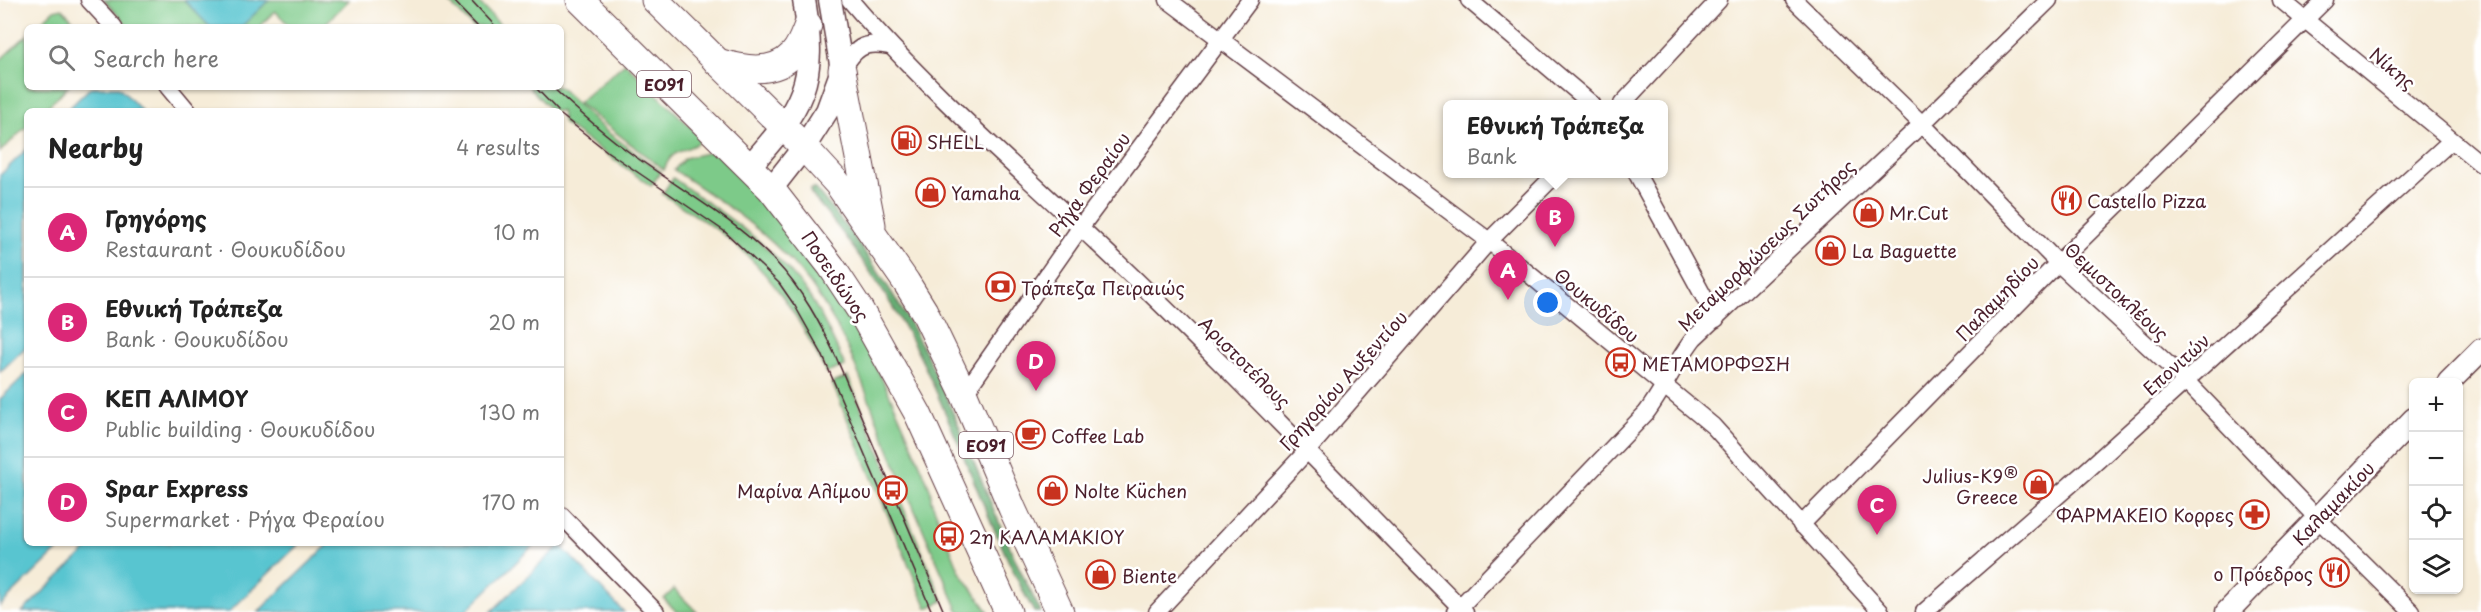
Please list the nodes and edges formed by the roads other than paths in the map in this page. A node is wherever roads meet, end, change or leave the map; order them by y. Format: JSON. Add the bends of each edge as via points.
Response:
{"nodes":[{"id":1,"x":89,"y":0,"type":"edge"},
{"id":2,"x":580,"y":0,"type":"edge"},
{"id":3,"x":655,"y":0,"type":"edge"},
{"id":4,"x":830,"y":0,"type":"edge"},
{"id":5,"x":850,"y":0,"type":"edge"},
{"id":6,"x":1168,"y":0,"type":"edge"},
{"id":7,"x":1250,"y":0,"type":"edge"},
{"id":8,"x":1469,"y":0,"type":"edge"},
{"id":9,"x":1719,"y":0,"type":"edge"},
{"id":10,"x":1794,"y":0,"type":"edge"},
{"id":11,"x":2049,"y":0,"type":"edge"},
{"id":12,"x":2281,"y":0,"type":"edge"},
{"id":13,"x":2325,"y":0,"type":"edge"},
{"id":14,"x":806,"y":13,"type":"edge"},
{"id":15,"x":2304,"y":20,"type":"junction"},
{"id":16,"x":111,"y":24,"type":"edge"},
{"id":17,"x":1220,"y":41,"type":"junction"},
{"id":18,"x":889,"y":46,"type":"junction"},
{"id":19,"x":717,"y":62,"type":"junction"},
{"id":20,"x":842,"y":70,"type":"junction"},
{"id":21,"x":171,"y":90,"type":"edge"},
{"id":22,"x":1586,"y":100,"type":"edge"},
{"id":23,"x":1627,"y":100,"type":"edge"},
{"id":24,"x":186,"y":108,"type":"edge"},
{"id":25,"x":1922,"y":124,"type":"junction"},
{"id":26,"x":784,"y":128,"type":"junction"},
{"id":27,"x":2451,"y":141,"type":"junction"},
{"id":28,"x":804,"y":147,"type":"junction"},
{"id":29,"x":2481,"y":164,"type":"edge"},
{"id":30,"x":749,"y":167,"type":"junction"},
{"id":31,"x":1552,"y":178,"type":"edge"},
{"id":32,"x":1639,"y":178,"type":"edge"},
{"id":33,"x":771,"y":189,"type":"junction"},
{"id":34,"x":1080,"y":228,"type":"junction"},
{"id":35,"x":875,"y":235,"type":"junction"},
{"id":36,"x":1490,"y":241,"type":"junction"},
{"id":37,"x":2058,"y":263,"type":"junction"},
{"id":38,"x":1716,"y":319,"type":"junction"},
{"id":39,"x":2477,"y":361,"type":"edge"},
{"id":40,"x":2454,"y":378,"type":"edge"},
{"id":41,"x":2186,"y":381,"type":"junction"},
{"id":42,"x":1665,"y":386,"type":"junction"},
{"id":43,"x":964,"y":394,"type":"junction"},
{"id":44,"x":2409,"y":424,"type":"edge"},
{"id":45,"x":1307,"y":450,"type":"junction"},
{"id":46,"x":564,"y":519,"type":"edge"},
{"id":47,"x":2318,"y":519,"type":"junction"},
{"id":48,"x":1801,"y":525,"type":"junction"},
{"id":49,"x":1460,"y":610,"type":"edge"},
{"id":50,"x":656,"y":612,"type":"edge"},
{"id":51,"x":1008,"y":612,"type":"edge"},
{"id":52,"x":1060,"y":612,"type":"edge"},
{"id":53,"x":1157,"y":612,"type":"edge"},
{"id":54,"x":1881,"y":612,"type":"edge"},
{"id":55,"x":1924,"y":612,"type":"edge"},
{"id":56,"x":2227,"y":612,"type":"edge"},
{"id":57,"x":2412,"y":612,"type":"edge"}],
"edges":[{"from":1,"to":16,"type":"street"},
{"from":2,"to":30,"type":"highway","name":"Ποσειδώνος","number":"ΕΟ91"},
{"from":3,"to":19,"type":"highway","number":"ΕΟ91"},
{"from":4,"to":20,"type":"main road"},
{"from":5,"to":18,"type":"street","name":"Αριστοτέλους"},
{"from":6,"to":17,"type":"street","name":"Θουκυδίδου"},
{"from":7,"to":17,"type":"street","name":"Ρήγα Φεραίου"},
{"from":8,"to":22,"type":"street"},
{"from":9,"to":23,"type":"street"},
{"from":10,"to":25,"type":"street","name":"Θεμιστοκλέους"},
{"from":11,"to":25,"type":"street","name":"Μεταμορφώσεως Σωτήρος"},
{"from":12,"to":15,"type":"street","name":"Νίκης"},
{"from":13,"to":15,"type":"street","name":"Παλαμηδίου"},
{"from":14,"to":19,"type":"highway","via":[[794,53],[773,67],[742,69]]},
{"from":14,"to":26,"type":"main road","via":[[810,52],[806,81]]},
{"from":15,"to":27,"type":"street","name":"Νίκης"},
{"from":15,"to":37,"type":"street","name":"Παλαμηδίου"},
{"from":17,"to":34,"type":"street","name":"Ρήγα Φεραίου"},
{"from":17,"to":36,"type":"street","name":"Θουκυδίδου"},
{"from":18,"to":20,"type":"street","via":[[865,45],[855,51]]},
{"from":18,"to":34,"type":"street","name":"Αριστοτέλους"},
{"from":19,"to":26,"type":"highway","number":"ΕΟ91"},
{"from":20,"to":28,"type":"main road","via":[[827,111]]},
{"from":20,"to":35,"type":"highway"},
{"from":21,"to":24,"type":"street"},
{"from":25,"to":37,"type":"street","name":"Θεμιστοκλέους"},
{"from":25,"to":38,"type":"street","name":"Μεταμορφώσεως Σωτήρος"},
{"from":26,"to":28,"type":"highway","number":"ΕΟ91"},
{"from":26,"to":30,"type":"main road"},
{"from":27,"to":29,"type":"street","name":"Νίκης"},
{"from":27,"to":41,"type":"street","name":"Επονιτών"},
{"from":28,"to":33,"type":"main road"},
{"from":28,"to":35,"type":"highway","number":"ΕΟ91","via":[[838,184]]},
{"from":30,"to":33,"type":"highway","name":"Ποσειδώνος","number":"ΕΟ91"},
{"from":31,"to":36,"type":"street","name":"Γρηγορίου Αυξεντίου"},
{"from":32,"to":38,"type":"street"},
{"from":33,"to":51,"type":"highway","name":"Ποσειδώνος","number":"ΕΟ91","via":[[831,266],[888,358],[918,414]]},
{"from":34,"to":43,"type":"street","name":"Ρήγα Φεραίου"},
{"from":34,"to":45,"type":"street","name":"Αριστοτέλους"},
{"from":35,"to":43,"type":"highway","number":"ΕΟ91","via":[[924,311]]},
{"from":36,"to":42,"type":"street","name":"Θουκυδίδου"},
{"from":36,"to":45,"type":"street","name":"Γρηγορίου Αυξεντίου"},
{"from":37,"to":41,"type":"street","name":"Θεμιστοκλέους"},
{"from":37,"to":48,"type":"street","name":"Παλαμηδίου"},
{"from":38,"to":42,"type":"street","name":"Μεταμορφώσεως Σωτήρος","via":[[1685,350]]},
{"from":39,"to":40,"type":"main road"},
{"from":41,"to":47,"type":"street","name":"Θεμιστοκλέους"},
{"from":41,"to":55,"type":"street","name":"Επονιτών"},
{"from":42,"to":48,"type":"street","name":"Θουκυδίδου","via":[[1713,426]]},
{"from":42,"to":49,"type":"street","name":"Μεταμορφώσεως Σωτήρος","via":[[1624,438]]},
{"from":43,"to":52,"type":"highway","number":"ΕΟ91"},
{"from":44,"to":47,"type":"main road","name":"Καλαμακίου"},
{"from":45,"to":49,"type":"street","name":"Αριστοτέλους"},
{"from":45,"to":53,"type":"street","name":"Γρηγορίου Αυξεντίου"},
{"from":46,"to":50,"type":"street"},
{"from":47,"to":56,"type":"main road","name":"Καλαμακίου"},
{"from":47,"to":57,"type":"street","name":"Θεμιστοκλέους"},
{"from":48,"to":54,"type":"street","name":"Θουκυδίδου"}]}
